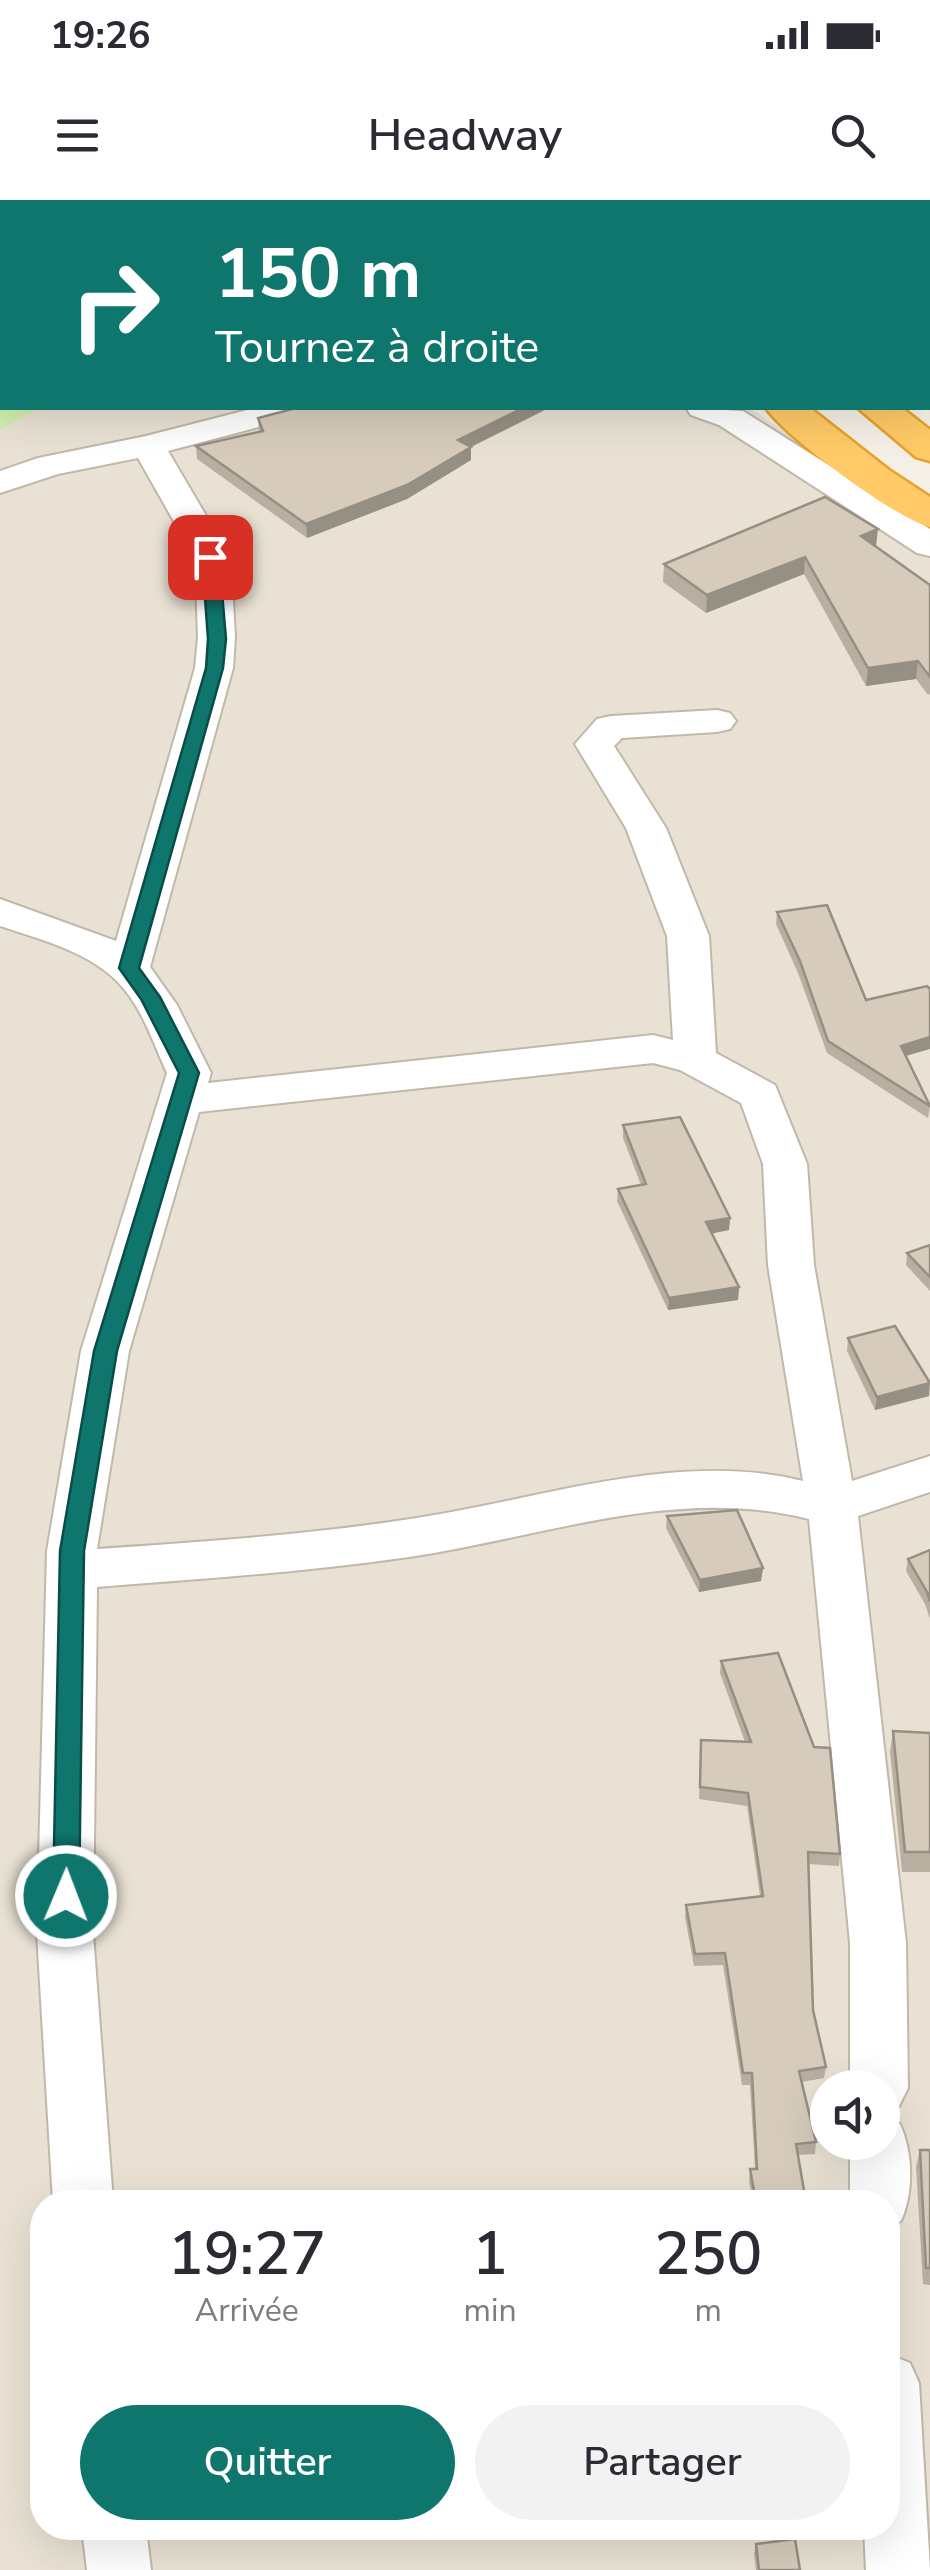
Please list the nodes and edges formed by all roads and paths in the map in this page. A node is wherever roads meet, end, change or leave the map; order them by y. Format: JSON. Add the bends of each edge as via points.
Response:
{"nodes":[{"id":1,"x":284,"y":410,"type":"edge"},
{"id":2,"x":709,"y":410,"type":"edge"},
{"id":3,"x":789,"y":410,"type":"edge"},
{"id":4,"x":881,"y":410,"type":"edge"},
{"id":5,"x":148,"y":446,"type":"junction"},
{"id":6,"x":930,"y":449,"type":"edge"},
{"id":7,"x":0,"y":483,"type":"edge"},
{"id":8,"x":930,"y":515,"type":"edge"},
{"id":9,"x":930,"y":545,"type":"edge"},
{"id":10,"x":717,"y":721,"type":"dead end"},
{"id":11,"x":0,"y":912,"type":"edge"},
{"id":12,"x":129,"y":968,"type":"junction"},
{"id":13,"x":695,"y":1060,"type":"junction"},
{"id":14,"x":181,"y":1100,"type":"junction"},
{"id":15,"x":930,"y":1474,"type":"edge"},
{"id":16,"x":831,"y":1506,"type":"junction"},
{"id":17,"x":71,"y":1570,"type":"junction"},
{"id":18,"x":879,"y":2070,"type":"edge"},
{"id":19,"x":879,"y":2160,"type":"edge"},
{"id":20,"x":82,"y":2190,"type":"edge"},
{"id":21,"x":880,"y":2190,"type":"edge"},
{"id":22,"x":115,"y":2540,"type":"edge"},
{"id":23,"x":896,"y":2540,"type":"edge"},
{"id":24,"x":119,"y":2570,"type":"edge"},
{"id":25,"x":898,"y":2570,"type":"edge"}],
"edges":[{"from":1,"to":5,"type":"street"},
{"from":2,"to":9,"type":"street"},
{"from":3,"to":8,"type":"highway"},
{"from":4,"to":6,"type":"highway"},
{"from":5,"to":7,"type":"street","via":[[50,465]]},
{"from":5,"to":12,"type":"street","via":[[203,535],[217,639]]},
{"from":10,"to":13,"type":"street","via":[[610,727],[594,744],[646,828],[688,936]]},
{"from":11,"to":12,"type":"street","via":[[74,938]]},
{"from":12,"to":14,"type":"street","via":[[189,1073]]},
{"from":13,"to":14,"type":"street","via":[[653,1049]]},
{"from":13,"to":16,"type":"street","via":[[760,1095],[785,1164],[791,1265]]},
{"from":14,"to":17,"type":"street","via":[[105,1351]]},
{"from":15,"to":16,"type":"street"},
{"from":16,"to":17,"type":"street","via":[[767,1490],[638,1494],[411,1538]]},
{"from":16,"to":18,"type":"street","via":[[878,1943]]},
{"from":17,"to":20,"type":"street","via":[[65,1932]]},
{"from":19,"to":21,"type":"street"},
{"from":22,"to":24,"type":"street"},
{"from":23,"to":25,"type":"street"}]}
